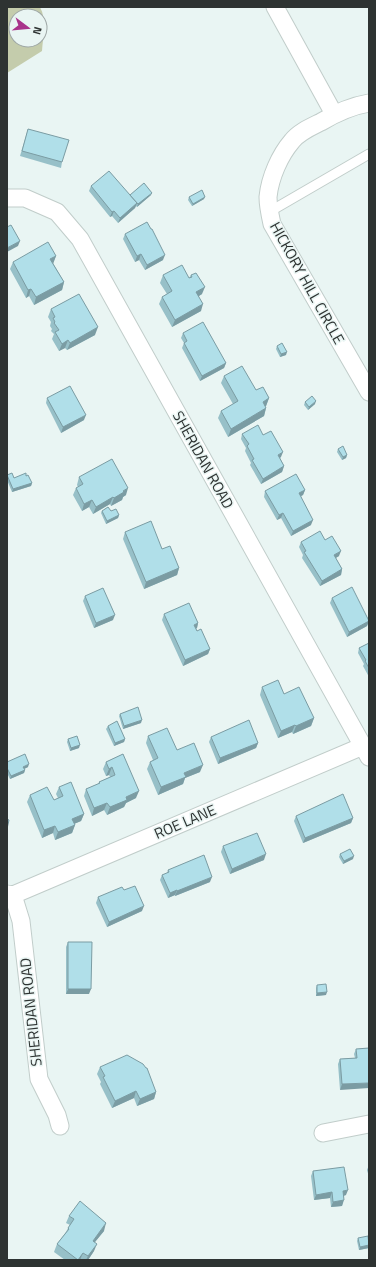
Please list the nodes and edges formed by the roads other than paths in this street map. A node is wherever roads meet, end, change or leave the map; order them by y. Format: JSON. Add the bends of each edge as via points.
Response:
{"nodes":[{"id":1,"x":275,"y":7,"type":"edge"},
{"id":2,"x":369,"y":103,"type":"edge"},
{"id":3,"x":334,"y":114,"type":"junction"},
{"id":4,"x":369,"y":154,"type":"edge"},
{"id":5,"x":7,"y":198,"type":"edge"},
{"id":6,"x":269,"y":212,"type":"junction"},
{"id":7,"x":369,"y":392,"type":"edge"},
{"id":8,"x":366,"y":752,"type":"edge"},
{"id":9,"x":10,"y":895,"type":"edge"},
{"id":10,"x":369,"y":1124,"type":"edge"},
{"id":11,"x":60,"y":1126,"type":"dead end"},
{"id":12,"x":323,"y":1133,"type":"dead end"}],
"edges":[{"from":1,"to":3,"type":"street"},
{"from":2,"to":3,"type":"street","name":"HICKORY HILL CIRCLE"},
{"from":3,"to":6,"type":"street","name":"HICKORY HILL CIRCLE","via":[[293,140],[285,150],[271,180]]},
{"from":4,"to":6,"type":"lane"},
{"from":5,"to":8,"type":"street","name":"SHERIDAN ROAD","via":[[25,198],[57,212],[80,239]]},
{"from":6,"to":7,"type":"street","name":"HICKORY HILL CIRCLE","via":[[282,243]]},
{"from":8,"to":9,"type":"street","name":"ROE LANE"},
{"from":9,"to":11,"type":"street","name":"SHERIDAN ROAD","via":[[21,921],[39,1079]]},
{"from":10,"to":12,"type":"street"}]}
